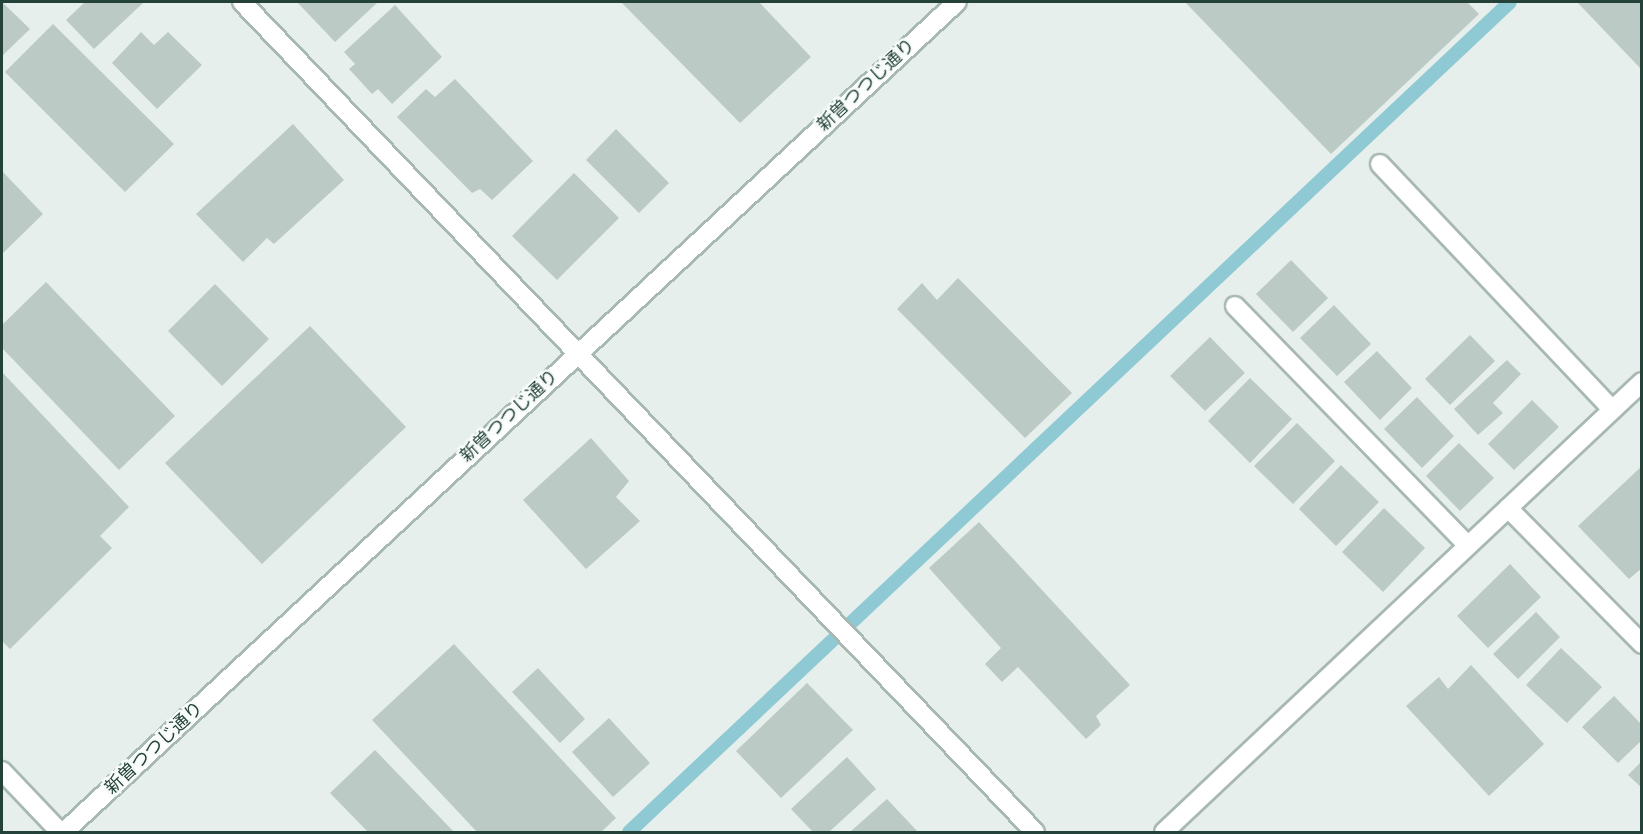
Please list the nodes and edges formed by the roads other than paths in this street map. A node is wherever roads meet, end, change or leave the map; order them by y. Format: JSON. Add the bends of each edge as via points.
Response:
{"nodes":[{"id":1,"x":242,"y":2,"type":"edge"},
{"id":2,"x":957,"y":2,"type":"edge"},
{"id":3,"x":1380,"y":164,"type":"dead end"},
{"id":4,"x":1235,"y":306,"type":"dead end"},
{"id":5,"x":579,"y":351,"type":"junction"},
{"id":6,"x":1641,"y":382,"type":"edge"},
{"id":7,"x":1612,"y":410,"type":"junction"},
{"id":8,"x":1508,"y":508,"type":"junction"},
{"id":9,"x":1468,"y":546,"type":"junction"},
{"id":10,"x":1641,"y":644,"type":"edge"},
{"id":11,"x":2,"y":771,"type":"edge"},
{"id":12,"x":62,"y":832,"type":"edge"},
{"id":13,"x":1035,"y":832,"type":"edge"},
{"id":14,"x":1164,"y":832,"type":"edge"}],
"edges":[{"from":1,"to":5,"type":"street"},
{"from":2,"to":5,"type":"street","name":"新曽つつじ通り"},
{"from":3,"to":7,"type":"street"},
{"from":4,"to":9,"type":"street"},
{"from":5,"to":12,"type":"street","name":"新曽つつじ通り"},
{"from":5,"to":13,"type":"street"},
{"from":6,"to":7,"type":"street"},
{"from":7,"to":8,"type":"street"},
{"from":8,"to":9,"type":"street"},
{"from":8,"to":10,"type":"street"},
{"from":9,"to":14,"type":"street"},
{"from":11,"to":12,"type":"street"}]}
